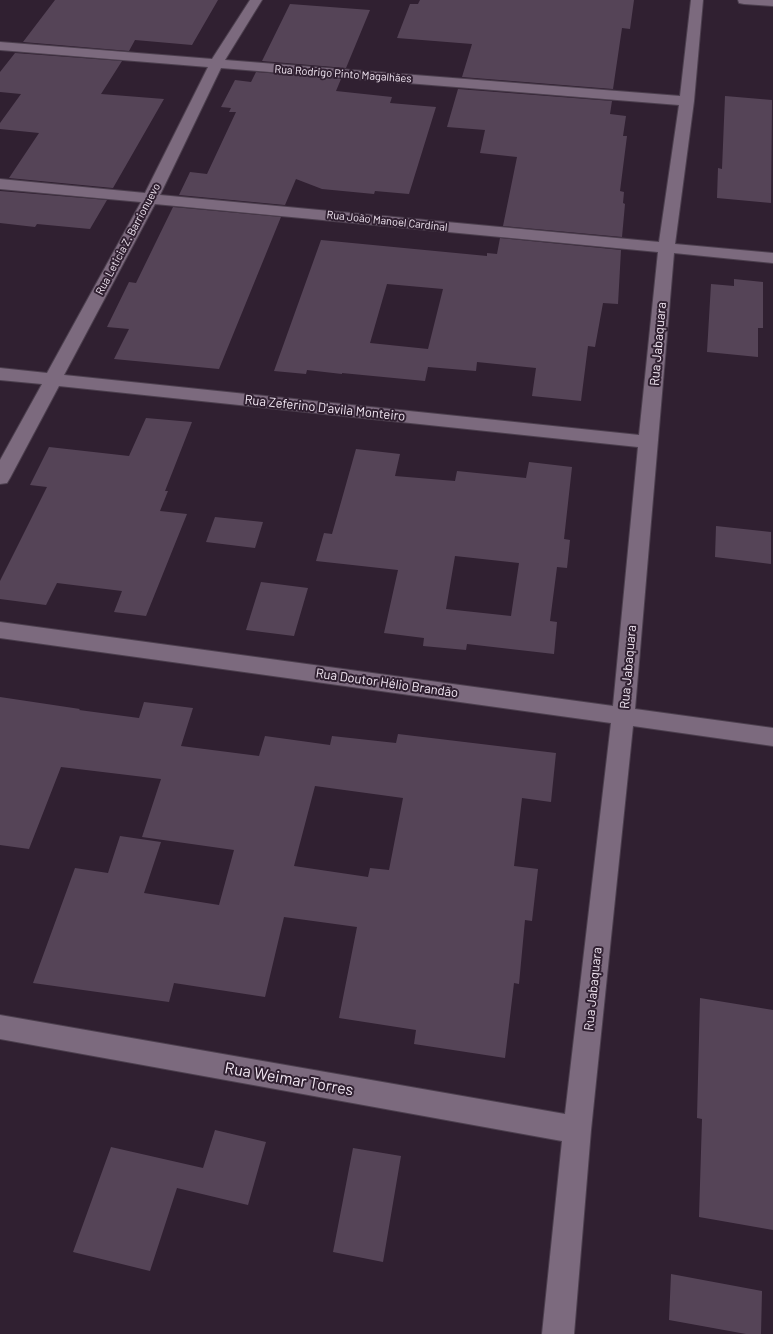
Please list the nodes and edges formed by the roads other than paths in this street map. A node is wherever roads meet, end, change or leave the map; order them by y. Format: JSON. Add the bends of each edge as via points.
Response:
{"nodes":[{"id":1,"x":256,"y":0,"type":"edge"},
{"id":2,"x":696,"y":0,"type":"edge"},
{"id":3,"x":744,"y":0,"type":"edge"},
{"id":4,"x":773,"y":2,"type":"edge"},
{"id":5,"x":0,"y":46,"type":"edge"},
{"id":6,"x":216,"y":64,"type":"junction"},
{"id":7,"x":687,"y":101,"type":"junction"},
{"id":8,"x":0,"y":184,"type":"edge"},
{"id":9,"x":150,"y":199,"type":"junction"},
{"id":10,"x":666,"y":248,"type":"junction"},
{"id":11,"x":773,"y":258,"type":"edge"},
{"id":12,"x":0,"y":374,"type":"edge"},
{"id":13,"x":53,"y":379,"type":"junction"},
{"id":14,"x":649,"y":442,"type":"junction"},
{"id":15,"x":0,"y":478,"type":"edge"},
{"id":16,"x":0,"y":630,"type":"edge"},
{"id":17,"x":623,"y":716,"type":"junction"},
{"id":18,"x":773,"y":737,"type":"edge"},
{"id":19,"x":0,"y":1027,"type":"edge"},
{"id":20,"x":577,"y":1130,"type":"junction"},
{"id":21,"x":558,"y":1334,"type":"edge"}],
"edges":[{"from":1,"to":6,"type":"street","name":"Rua Leticia Z. Barrionuevo"},
{"from":2,"to":7,"type":"street","name":"Rua Jabaquara"},
{"from":3,"to":4,"type":"street"},
{"from":5,"to":6,"type":"street","name":"Rua Rodrigo Pinto Magalhães"},
{"from":6,"to":7,"type":"street","name":"Rua Rodrigo Pinto Magalhães"},
{"from":6,"to":9,"type":"street","name":"Rua Leticia Z. Barrionuevo"},
{"from":7,"to":10,"type":"street","name":"Rua Jabaquara"},
{"from":8,"to":9,"type":"street","name":"Rua João Manoel Cardinal"},
{"from":9,"to":10,"type":"street","name":"Rua João Manoel Cardinal"},
{"from":9,"to":13,"type":"street","name":"Rua Leticia Z. Barrionuevo"},
{"from":10,"to":11,"type":"street","name":"Rua João Manoel Cardinal"},
{"from":10,"to":14,"type":"street","name":"Rua Jabaquara"},
{"from":12,"to":13,"type":"street","name":"Rua Zeferino D'avila Monteiro"},
{"from":13,"to":14,"type":"street","name":"Rua Zeferino D'avila Monteiro"},
{"from":13,"to":15,"type":"street","name":"Rua Leticia Z. Barrionuevo"},
{"from":14,"to":17,"type":"street","name":"Rua Jabaquara"},
{"from":16,"to":17,"type":"street","name":"Rua Doutor Hélio Brandão"},
{"from":17,"to":18,"type":"street","name":"Rua Doutor Hélio Brandão"},
{"from":17,"to":20,"type":"street","name":"Rua Jabaquara"},
{"from":19,"to":20,"type":"street","name":"Rua Weimar Torres"},
{"from":20,"to":21,"type":"street","name":"Rua Jabaquara"}]}
